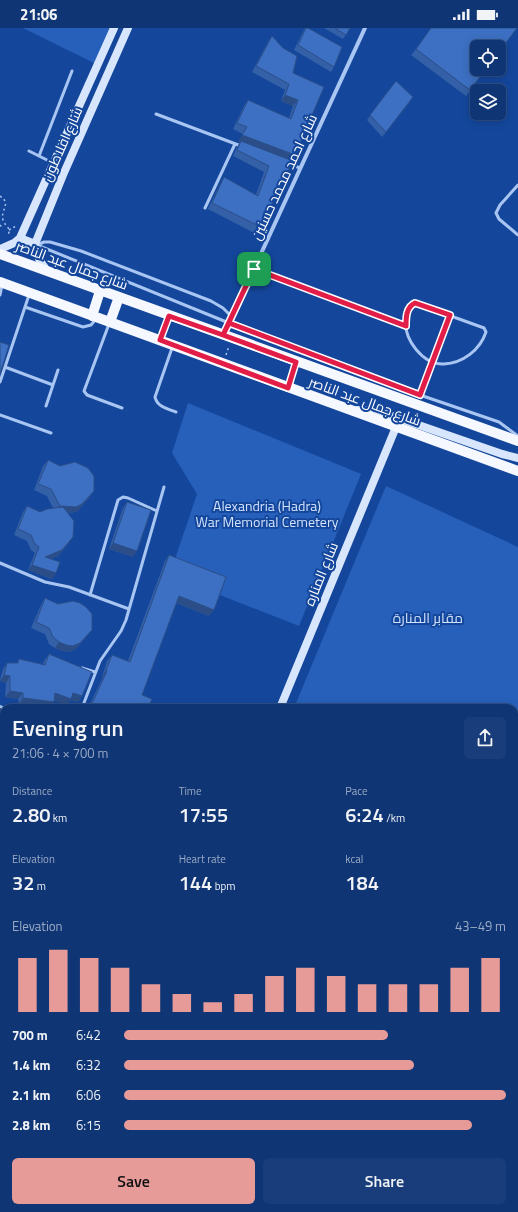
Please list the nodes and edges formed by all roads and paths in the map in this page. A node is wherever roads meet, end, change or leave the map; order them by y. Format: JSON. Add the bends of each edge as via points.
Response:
{"nodes":[{"id":1,"x":114,"y":28,"type":"edge"},
{"id":2,"x":128,"y":28,"type":"edge"},
{"id":3,"x":365,"y":28,"type":"edge"},
{"id":4,"x":72,"y":71,"type":"dead end"},
{"id":5,"x":156,"y":114,"type":"dead end"},
{"id":6,"x":74,"y":118,"type":"junction"},
{"id":7,"x":86,"y":123,"type":"junction"},
{"id":8,"x":68,"y":130,"type":"junction"},
{"id":9,"x":80,"y":136,"type":"junction"},
{"id":10,"x":235,"y":144,"type":"junction"},
{"id":11,"x":242,"y":147,"type":"edge"},
{"id":12,"x":29,"y":151,"type":"dead end"},
{"id":13,"x":40,"y":156,"type":"junction"},
{"id":14,"x":283,"y":162,"type":"edge"},
{"id":15,"x":52,"y":167,"type":"junction"},
{"id":16,"x":300,"y":168,"type":"junction"},
{"id":17,"x":63,"y":175,"type":"junction"},
{"id":18,"x":518,"y":185,"type":"edge"},
{"id":19,"x":0,"y":196,"type":"edge"},
{"id":20,"x":205,"y":208,"type":"dead end"},
{"id":21,"x":0,"y":225,"type":"edge"},
{"id":22,"x":2,"y":227,"type":"dead end"},
{"id":23,"x":518,"y":235,"type":"edge"},
{"id":24,"x":4,"y":238,"type":"dead end"},
{"id":25,"x":20,"y":238,"type":"junction"},
{"id":26,"x":36,"y":244,"type":"junction"},
{"id":27,"x":0,"y":249,"type":"edge"},
{"id":28,"x":0,"y":254,"type":"edge"},
{"id":29,"x":254,"y":269,"type":"junction"},
{"id":30,"x":47,"y":271,"type":"junction"},
{"id":31,"x":1,"y":282,"type":"edge"},
{"id":32,"x":100,"y":291,"type":"junction"},
{"id":33,"x":30,"y":293,"type":"junction"},
{"id":34,"x":0,"y":295,"type":"edge"},
{"id":35,"x":119,"y":297,"type":"junction"},
{"id":36,"x":25,"y":307,"type":"junction"},
{"id":37,"x":450,"y":315,"type":"junction"},
{"id":38,"x":169,"y":316,"type":"junction"},
{"id":39,"x":94,"y":317,"type":"junction"},
{"id":40,"x":232,"y":317,"type":"junction"},
{"id":41,"x":110,"y":322,"type":"junction"},
{"id":42,"x":229,"y":323,"type":"junction"},
{"id":43,"x":406,"y":326,"type":"junction"},
{"id":44,"x":227,"y":337,"type":"junction"},
{"id":45,"x":160,"y":340,"type":"junction"},
{"id":46,"x":173,"y":345,"type":"junction"},
{"id":47,"x":433,"y":361,"type":"junction"},
{"id":48,"x":296,"y":362,"type":"junction"},
{"id":49,"x":223,"y":364,"type":"junction"},
{"id":50,"x":5,"y":367,"type":"junction"},
{"id":51,"x":58,"y":370,"type":"dead end"},
{"id":52,"x":0,"y":382,"type":"edge"},
{"id":53,"x":53,"y":385,"type":"junction"},
{"id":54,"x":288,"y":388,"type":"junction"},
{"id":55,"x":420,"y":395,"type":"junction"},
{"id":56,"x":46,"y":406,"type":"dead end"},
{"id":57,"x":122,"y":408,"type":"dead end"},
{"id":58,"x":350,"y":410,"type":"junction"},
{"id":59,"x":176,"y":412,"type":"dead end"},
{"id":60,"x":0,"y":415,"type":"edge"},
{"id":61,"x":396,"y":427,"type":"junction"},
{"id":62,"x":52,"y":434,"type":"dead end"},
{"id":63,"x":518,"y":436,"type":"edge"},
{"id":64,"x":518,"y":441,"type":"edge"},
{"id":65,"x":518,"y":458,"type":"edge"},
{"id":66,"x":518,"y":472,"type":"edge"},
{"id":67,"x":164,"y":487,"type":"dead end"},
{"id":68,"x":157,"y":511,"type":"junction"},
{"id":69,"x":0,"y":563,"type":"edge"},
{"id":70,"x":90,"y":595,"type":"junction"},
{"id":71,"x":129,"y":609,"type":"junction"},
{"id":72,"x":80,"y":667,"type":"edge"},
{"id":73,"x":95,"y":672,"type":"junction"},
{"id":74,"x":83,"y":704,"type":"edge"},
{"id":75,"x":282,"y":704,"type":"edge"}],
"edges":[{"from":1,"to":6,"type":"street","name":"شارع افلاطون"},
{"from":2,"to":7,"type":"street","name":"شارع افلاطون"},
{"from":3,"to":16,"type":"street","name":"شارع احمد محمد حسنين"},
{"from":4,"to":13,"type":"lane"},
{"from":5,"to":10,"type":"lane"},
{"from":6,"to":7,"type":"street"},
{"from":6,"to":8,"type":"street","name":"شارع افلاطون"},
{"from":7,"to":9,"type":"street","name":"شارع افلاطون"},
{"from":8,"to":9,"type":"street"},
{"from":8,"to":15,"type":"street","name":"شارع افلاطون"},
{"from":9,"to":17,"type":"street","name":"شارع افلاطون"},
{"from":10,"to":11,"type":"lane"},
{"from":10,"to":20,"type":"lane"},
{"from":12,"to":13,"type":"lane"},
{"from":13,"to":15,"type":"lane"},
{"from":14,"to":16,"type":"lane"},
{"from":15,"to":17,"type":"street"},
{"from":15,"to":25,"type":"street","name":"شارع افلاطون"},
{"from":16,"to":29,"type":"street","name":"شارع احمد محمد حسنين"},
{"from":17,"to":26,"type":"street","name":"شارع افلاطون"},
{"from":18,"to":23,"type":"lane","via":[[496,213],[499,219]]},
{"from":19,"to":24,"type":"path","via":[[6,203],[2,219],[9,230],[9,234]]},
{"from":21,"to":22,"type":"path"},
{"from":25,"to":26,"type":"street"},
{"from":25,"to":27,"type":"street"},
{"from":26,"to":30,"type":"street"},
{"from":26,"to":40,"type":"lane","via":[[50,242],[81,251],[211,301]]},
{"from":26,"to":42,"type":"lane"},
{"from":28,"to":30,"type":"main road","name":"شارع جمال عبد الناصر"},
{"from":29,"to":40,"type":"street","name":"شارع احمد محمد حسنين"},
{"from":29,"to":43,"type":"lane"},
{"from":30,"to":32,"type":"main road","name":"شارع جمال عبد الناصر"},
{"from":31,"to":33,"type":"main road","name":"شارع جمال عبد الناصر"},
{"from":31,"to":34,"type":"lane"},
{"from":32,"to":35,"type":"main road","name":"شارع جمال عبد الناصر"},
{"from":32,"to":39,"type":"main road"},
{"from":33,"to":36,"type":"lane"},
{"from":33,"to":39,"type":"main road","name":"شارع جمال عبد الناصر"},
{"from":35,"to":38,"type":"main road","name":"شارع جمال عبد الناصر"},
{"from":35,"to":41,"type":"main road"},
{"from":36,"to":39,"type":"lane","via":[[82,327],[92,325]]},
{"from":36,"to":50,"type":"lane"},
{"from":37,"to":43,"type":"lane","via":[[415,303],[410,307]]},
{"from":37,"to":47,"type":"lane"},
{"from":37,"to":47,"type":"lane","via":[[484,328],[485,337],[468,357],[442,364]]},
{"from":38,"to":44,"type":"main road","name":"شارع جمال عبد الناصر"},
{"from":38,"to":45,"type":"path"},
{"from":39,"to":41,"type":"main road","name":"شارع جمال عبد الناصر"},
{"from":40,"to":42,"type":"street","name":"شارع احمد محمد حسنين"},
{"from":41,"to":45,"type":"main road","name":"شارع جمال عبد الناصر"},
{"from":41,"to":57,"type":"lane","via":[[84,391],[87,395]]},
{"from":42,"to":44,"type":"street","name":"شارع احمد محمد حسنين"},
{"from":42,"to":55,"type":"lane"},
{"from":43,"to":47,"type":"lane","via":[[410,341],[417,351]]},
{"from":44,"to":48,"type":"main road","name":"شارع جمال عبد الناصر"},
{"from":44,"to":49,"type":"path"},
{"from":45,"to":46,"type":"main road","name":"شارع جمال عبد الناصر"},
{"from":46,"to":49,"type":"main road","name":"شارع جمال عبد الناصر"},
{"from":46,"to":59,"type":"lane","via":[[155,397],[159,405]]},
{"from":47,"to":55,"type":"lane"},
{"from":48,"to":54,"type":"path"},
{"from":48,"to":64,"type":"main road","name":"شارع جمال عبد الناصر"},
{"from":49,"to":54,"type":"main road","name":"شارع جمال عبد الناصر"},
{"from":50,"to":52,"type":"lane"},
{"from":50,"to":53,"type":"lane"},
{"from":51,"to":53,"type":"lane"},
{"from":53,"to":56,"type":"lane"},
{"from":54,"to":58,"type":"main road","name":"شارع جمال عبد الناصر"},
{"from":55,"to":63,"type":"lane","via":[[499,422]]},
{"from":58,"to":61,"type":"main road","name":"شارع جمال عبد الناصر"},
{"from":58,"to":65,"type":"street","via":[[382,412]]},
{"from":60,"to":62,"type":"lane"},
{"from":61,"to":66,"type":"main road","name":"شارع جمال عبد الناصر"},
{"from":61,"to":75,"type":"street","name":"شارع المناره"},
{"from":67,"to":68,"type":"lane"},
{"from":68,"to":70,"type":"lane","via":[[128,498],[118,500]]},
{"from":68,"to":71,"type":"lane"},
{"from":69,"to":70,"type":"lane","via":[[45,582]]},
{"from":70,"to":71,"type":"lane"},
{"from":71,"to":73,"type":"lane","via":[[121,631]]},
{"from":72,"to":73,"type":"lane"},
{"from":73,"to":74,"type":"lane"}]}
